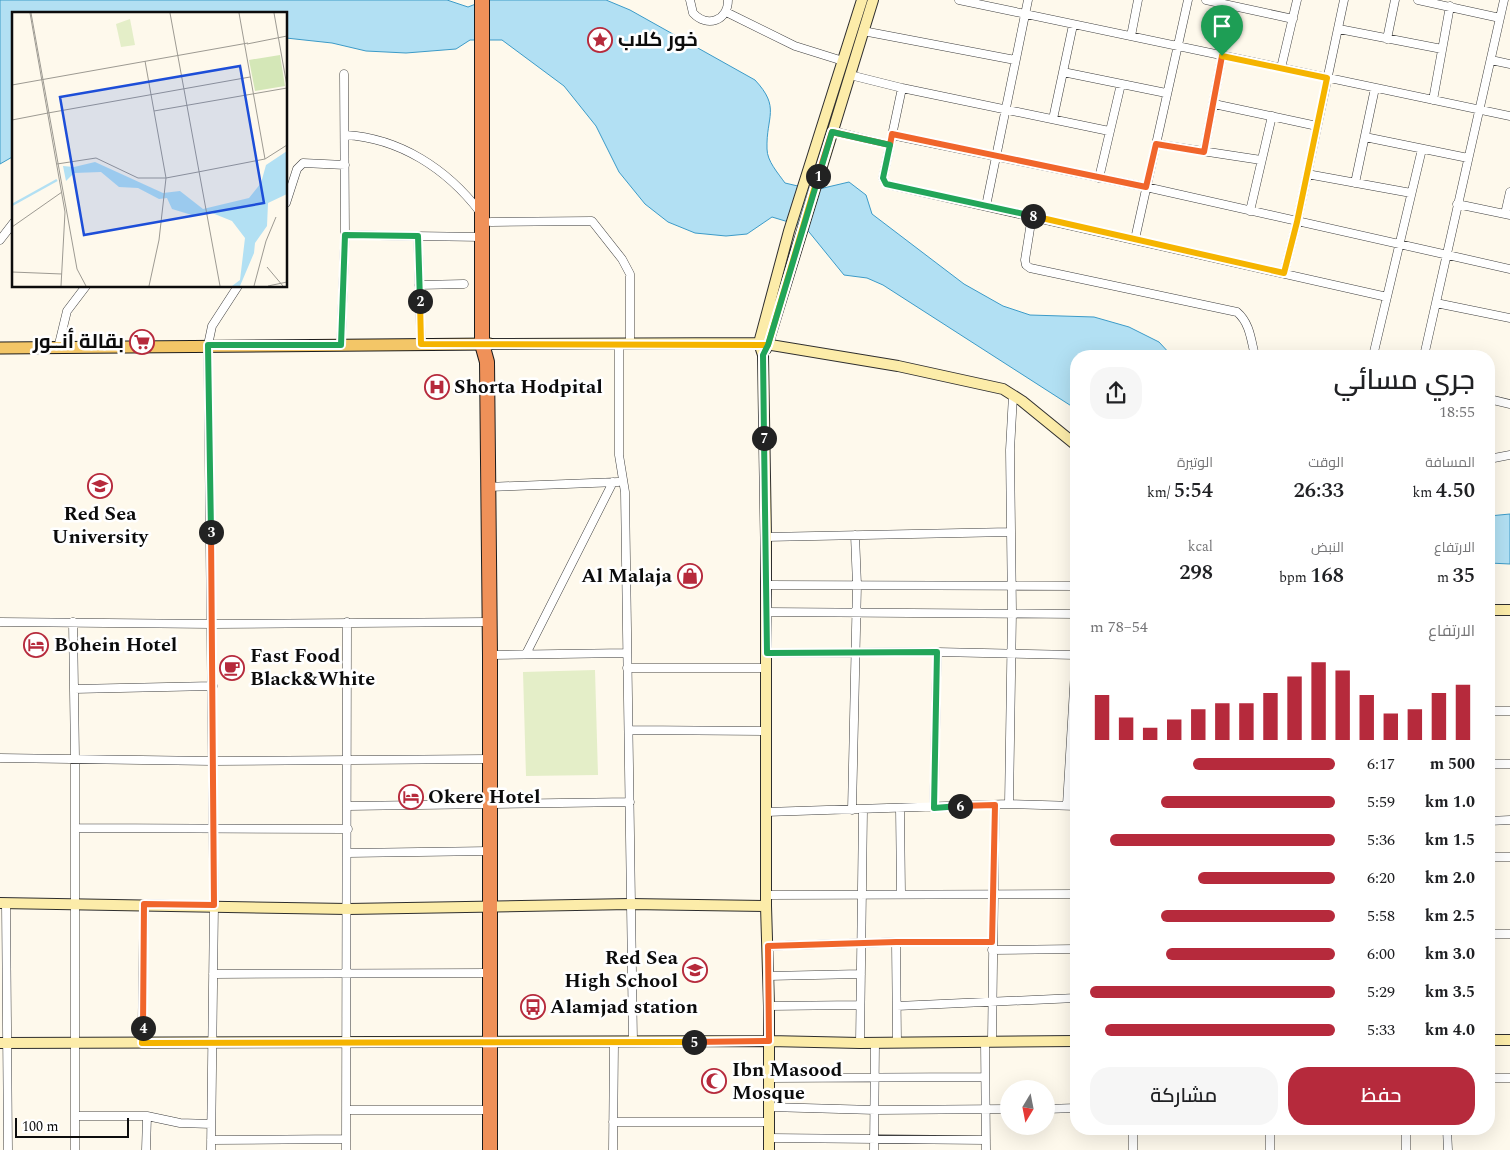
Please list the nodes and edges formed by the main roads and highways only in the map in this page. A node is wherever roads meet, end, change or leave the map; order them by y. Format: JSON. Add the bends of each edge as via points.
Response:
{"nodes":[{"id":1,"x":482,"y":0,"type":"edge"},
{"id":2,"x":490,"y":0,"type":"edge"},
{"id":3,"x":486,"y":48,"type":"junction"},
{"id":4,"x":486,"y":218,"type":"junction"},
{"id":5,"x":486,"y":347,"type":"junction"},
{"id":6,"x":0,"y":348,"type":"edge"},
{"id":7,"x":490,"y":1150,"type":"edge"}],
"edges":[{"from":1,"to":3,"type":"highway"},
{"from":2,"to":3,"type":"highway"},
{"from":3,"to":4,"type":"highway"},
{"from":4,"to":5,"type":"highway"},
{"from":4,"to":5,"type":"highway","via":[[482,237]]},
{"from":5,"to":6,"type":"main road","via":[[421,344]]},
{"from":5,"to":7,"type":"highway"}]}
